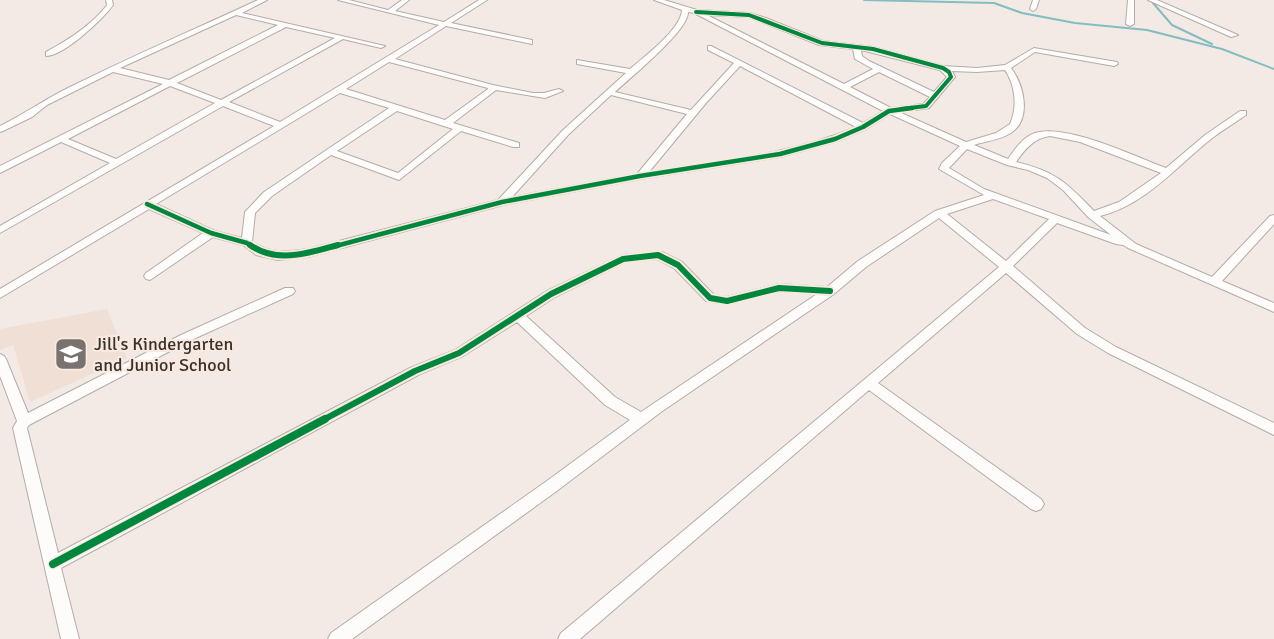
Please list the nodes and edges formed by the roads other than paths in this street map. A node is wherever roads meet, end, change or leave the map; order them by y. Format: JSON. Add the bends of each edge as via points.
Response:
{"nodes":[{"id":1,"x":109,"y":0,"type":"edge"},
{"id":2,"x":264,"y":0,"type":"edge"},
{"id":3,"x":341,"y":0,"type":"edge"},
{"id":4,"x":406,"y":0,"type":"edge"},
{"id":5,"x":484,"y":0,"type":"edge"},
{"id":6,"x":657,"y":0,"type":"edge"},
{"id":7,"x":1036,"y":0,"type":"edge"},
{"id":8,"x":1131,"y":0,"type":"edge"},
{"id":9,"x":1151,"y":0,"type":"edge"},
{"id":10,"x":685,"y":9,"type":"junction"},
{"id":11,"x":1033,"y":9,"type":"dead end"},
{"id":12,"x":389,"y":12,"type":"junction"},
{"id":13,"x":696,"y":12,"type":"junction"},
{"id":14,"x":234,"y":13,"type":"junction"},
{"id":15,"x":286,"y":24,"type":"junction"},
{"id":16,"x":444,"y":24,"type":"junction"},
{"id":17,"x":1130,"y":24,"type":"dead end"},
{"id":18,"x":1234,"y":35,"type":"dead end"},
{"id":19,"x":342,"y":37,"type":"junction"},
{"id":20,"x":529,"y":42,"type":"dead end"},
{"id":21,"x":381,"y":46,"type":"dead end"},
{"id":22,"x":857,"y":46,"type":"junction"},
{"id":23,"x":711,"y":48,"type":"dead end"},
{"id":24,"x":49,"y":54,"type":"dead end"},
{"id":25,"x":387,"y":59,"type":"junction"},
{"id":26,"x":580,"y":62,"type":"dead end"},
{"id":27,"x":739,"y":63,"type":"junction"},
{"id":28,"x":1114,"y":64,"type":"dead end"},
{"id":29,"x":1007,"y":66,"type":"junction"},
{"id":30,"x":943,"y":68,"type":"junction"},
{"id":31,"x":112,"y":69,"type":"junction"},
{"id":32,"x":877,"y":70,"type":"junction"},
{"id":33,"x":633,"y":72,"type":"junction"},
{"id":34,"x":170,"y":83,"type":"junction"},
{"id":35,"x":492,"y":87,"type":"junction"},
{"id":36,"x":844,"y":87,"type":"junction"},
{"id":37,"x":339,"y":90,"type":"junction"},
{"id":38,"x":559,"y":91,"type":"dead end"},
{"id":39,"x":611,"y":93,"type":"junction"},
{"id":40,"x":935,"y":96,"type":"junction"},
{"id":41,"x":223,"y":103,"type":"junction"},
{"id":42,"x":395,"y":108,"type":"junction"},
{"id":43,"x":889,"y":111,"type":"junction"},
{"id":44,"x":693,"y":113,"type":"junction"},
{"id":45,"x":1243,"y":113,"type":"dead end"},
{"id":46,"x":446,"y":124,"type":"junction"},
{"id":47,"x":280,"y":125,"type":"junction"},
{"id":48,"x":863,"y":127,"type":"junction"},
{"id":49,"x":460,"y":128,"type":"junction"},
{"id":50,"x":0,"y":129,"type":"edge"},
{"id":51,"x":61,"y":139,"type":"junction"},
{"id":52,"x":516,"y":145,"type":"dead end"},
{"id":53,"x":966,"y":145,"type":"junction"},
{"id":54,"x":330,"y":152,"type":"junction"},
{"id":55,"x":117,"y":163,"type":"junction"},
{"id":56,"x":1010,"y":163,"type":"junction"},
{"id":57,"x":0,"y":170,"type":"edge"},
{"id":58,"x":1168,"y":172,"type":"junction"},
{"id":59,"x":640,"y":176,"type":"junction"},
{"id":60,"x":992,"y":195,"type":"junction"},
{"id":61,"x":502,"y":202,"type":"junction"},
{"id":62,"x":147,"y":204,"type":"junction"},
{"id":63,"x":939,"y":213,"type":"junction"},
{"id":64,"x":1092,"y":215,"type":"junction"},
{"id":65,"x":1056,"y":218,"type":"junction"},
{"id":66,"x":1274,"y":218,"type":"edge"},
{"id":67,"x":0,"y":230,"type":"edge"},
{"id":68,"x":212,"y":233,"type":"junction"},
{"id":69,"x":247,"y":243,"type":"junction"},
{"id":70,"x":1132,"y":246,"type":"junction"},
{"id":71,"x":1006,"y":267,"type":"junction"},
{"id":72,"x":150,"y":276,"type":"dead end"},
{"id":73,"x":1214,"y":282,"type":"junction"},
{"id":74,"x":289,"y":291,"type":"dead end"},
{"id":75,"x":830,"y":291,"type":"junction"},
{"id":76,"x":0,"y":294,"type":"edge"},
{"id":77,"x":1274,"y":308,"type":"edge"},
{"id":78,"x":518,"y":316,"type":"junction"},
{"id":79,"x":0,"y":358,"type":"edge"},
{"id":80,"x":869,"y":383,"type":"junction"},
{"id":81,"x":641,"y":419,"type":"junction"},
{"id":82,"x":24,"y":421,"type":"junction"},
{"id":83,"x":1274,"y":429,"type":"edge"},
{"id":84,"x":1036,"y":504,"type":"dead end"},
{"id":85,"x":52,"y":564,"type":"junction"},
{"id":86,"x":70,"y":639,"type":"edge"},
{"id":87,"x":337,"y":639,"type":"edge"},
{"id":88,"x":567,"y":639,"type":"edge"}],
"edges":[{"from":1,"to":24,"type":"street","via":[[110,5],[102,15]]},
{"from":2,"to":14,"type":"street"},
{"from":3,"to":12,"type":"street"},
{"from":4,"to":12,"type":"street"},
{"from":5,"to":16,"type":"street"},
{"from":6,"to":10,"type":"street"},
{"from":7,"to":11,"type":"street"},
{"from":8,"to":17,"type":"street"},
{"from":9,"to":18,"type":"street"},
{"from":10,"to":13,"type":"street"},
{"from":10,"to":33,"type":"street","via":[[686,17],[680,26]]},
{"from":12,"to":16,"type":"street"},
{"from":13,"to":22,"type":"street","via":[[749,15],[814,41]]},
{"from":13,"to":36,"type":"street"},
{"from":14,"to":15,"type":"street"},
{"from":14,"to":31,"type":"street"},
{"from":15,"to":19,"type":"street"},
{"from":15,"to":34,"type":"street"},
{"from":16,"to":20,"type":"street"},
{"from":16,"to":25,"type":"street"},
{"from":19,"to":21,"type":"street"},
{"from":19,"to":41,"type":"street"},
{"from":22,"to":30,"type":"street"},
{"from":22,"to":32,"type":"street","via":[[858,57]]},
{"from":23,"to":27,"type":"street"},
{"from":25,"to":35,"type":"street"},
{"from":25,"to":37,"type":"street"},
{"from":26,"to":33,"type":"street"},
{"from":27,"to":44,"type":"street"},
{"from":27,"to":48,"type":"street"},
{"from":28,"to":29,"type":"street","via":[[1040,50]]},
{"from":29,"to":30,"type":"street","via":[[977,70]]},
{"from":29,"to":53,"type":"street","via":[[1018,86],[1015,123],[997,135]]},
{"from":30,"to":40,"type":"street","via":[[951,77]]},
{"from":31,"to":34,"type":"street"},
{"from":31,"to":50,"type":"street"},
{"from":32,"to":36,"type":"street"},
{"from":32,"to":40,"type":"street"},
{"from":33,"to":39,"type":"street"},
{"from":34,"to":41,"type":"street"},
{"from":34,"to":51,"type":"street"},
{"from":35,"to":38,"type":"street","via":[[545,96]]},
{"from":35,"to":46,"type":"street"},
{"from":36,"to":43,"type":"street"},
{"from":37,"to":42,"type":"street"},
{"from":37,"to":47,"type":"street"},
{"from":39,"to":44,"type":"street"},
{"from":39,"to":61,"type":"street","via":[[566,132]]},
{"from":40,"to":43,"type":"street","via":[[926,106]]},
{"from":41,"to":47,"type":"street"},
{"from":41,"to":55,"type":"street"},
{"from":42,"to":46,"type":"street"},
{"from":42,"to":54,"type":"street"},
{"from":43,"to":48,"type":"street"},
{"from":43,"to":53,"type":"street"},
{"from":44,"to":59,"type":"street"},
{"from":45,"to":58,"type":"street"},
{"from":46,"to":49,"type":"street"},
{"from":47,"to":62,"type":"street"},
{"from":48,"to":59,"type":"street","via":[[780,154]]},
{"from":49,"to":52,"type":"street"},
{"from":49,"to":54,"type":"street","via":[[399,177]]},
{"from":51,"to":55,"type":"street"},
{"from":51,"to":57,"type":"street"},
{"from":53,"to":56,"type":"street"},
{"from":53,"to":60,"type":"street","via":[[944,169]]},
{"from":54,"to":69,"type":"street","via":[[268,194],[250,212]]},
{"from":55,"to":67,"type":"street"},
{"from":56,"to":58,"type":"street","via":[[1038,135],[1048,133],[1087,142]]},
{"from":56,"to":64,"type":"street","via":[[1050,176]]},
{"from":58,"to":64,"type":"street","via":[[1108,213]]},
{"from":59,"to":61,"type":"street"},
{"from":60,"to":63,"type":"street"},
{"from":60,"to":65,"type":"street"},
{"from":61,"to":69,"type":"street","via":[[308,253],[278,256],[260,252]]},
{"from":62,"to":68,"type":"street"},
{"from":62,"to":76,"type":"street"},
{"from":63,"to":71,"type":"street"},
{"from":63,"to":75,"type":"street","via":[[862,264]]},
{"from":64,"to":70,"type":"street"},
{"from":65,"to":70,"type":"street"},
{"from":65,"to":71,"type":"street"},
{"from":66,"to":73,"type":"street"},
{"from":68,"to":69,"type":"street"},
{"from":68,"to":72,"type":"street"},
{"from":70,"to":73,"type":"street"},
{"from":71,"to":80,"type":"street"},
{"from":71,"to":83,"type":"street","via":[[1081,331],[1112,350]]},
{"from":73,"to":77,"type":"street"},
{"from":74,"to":82,"type":"street","via":[[185,338]]},
{"from":75,"to":78,"type":"street","via":[[779,288],[727,301],[710,298],[678,265],[658,255],[623,259],[551,294]]},
{"from":75,"to":81,"type":"street"},
{"from":78,"to":81,"type":"street","via":[[610,401]]},
{"from":78,"to":85,"type":"street","via":[[459,353],[415,371]]},
{"from":79,"to":82,"type":"street"},
{"from":80,"to":84,"type":"street"},
{"from":80,"to":88,"type":"street"},
{"from":81,"to":87,"type":"street"},
{"from":82,"to":85,"type":"street","via":[[20,429]]},
{"from":85,"to":86,"type":"street"}]}
